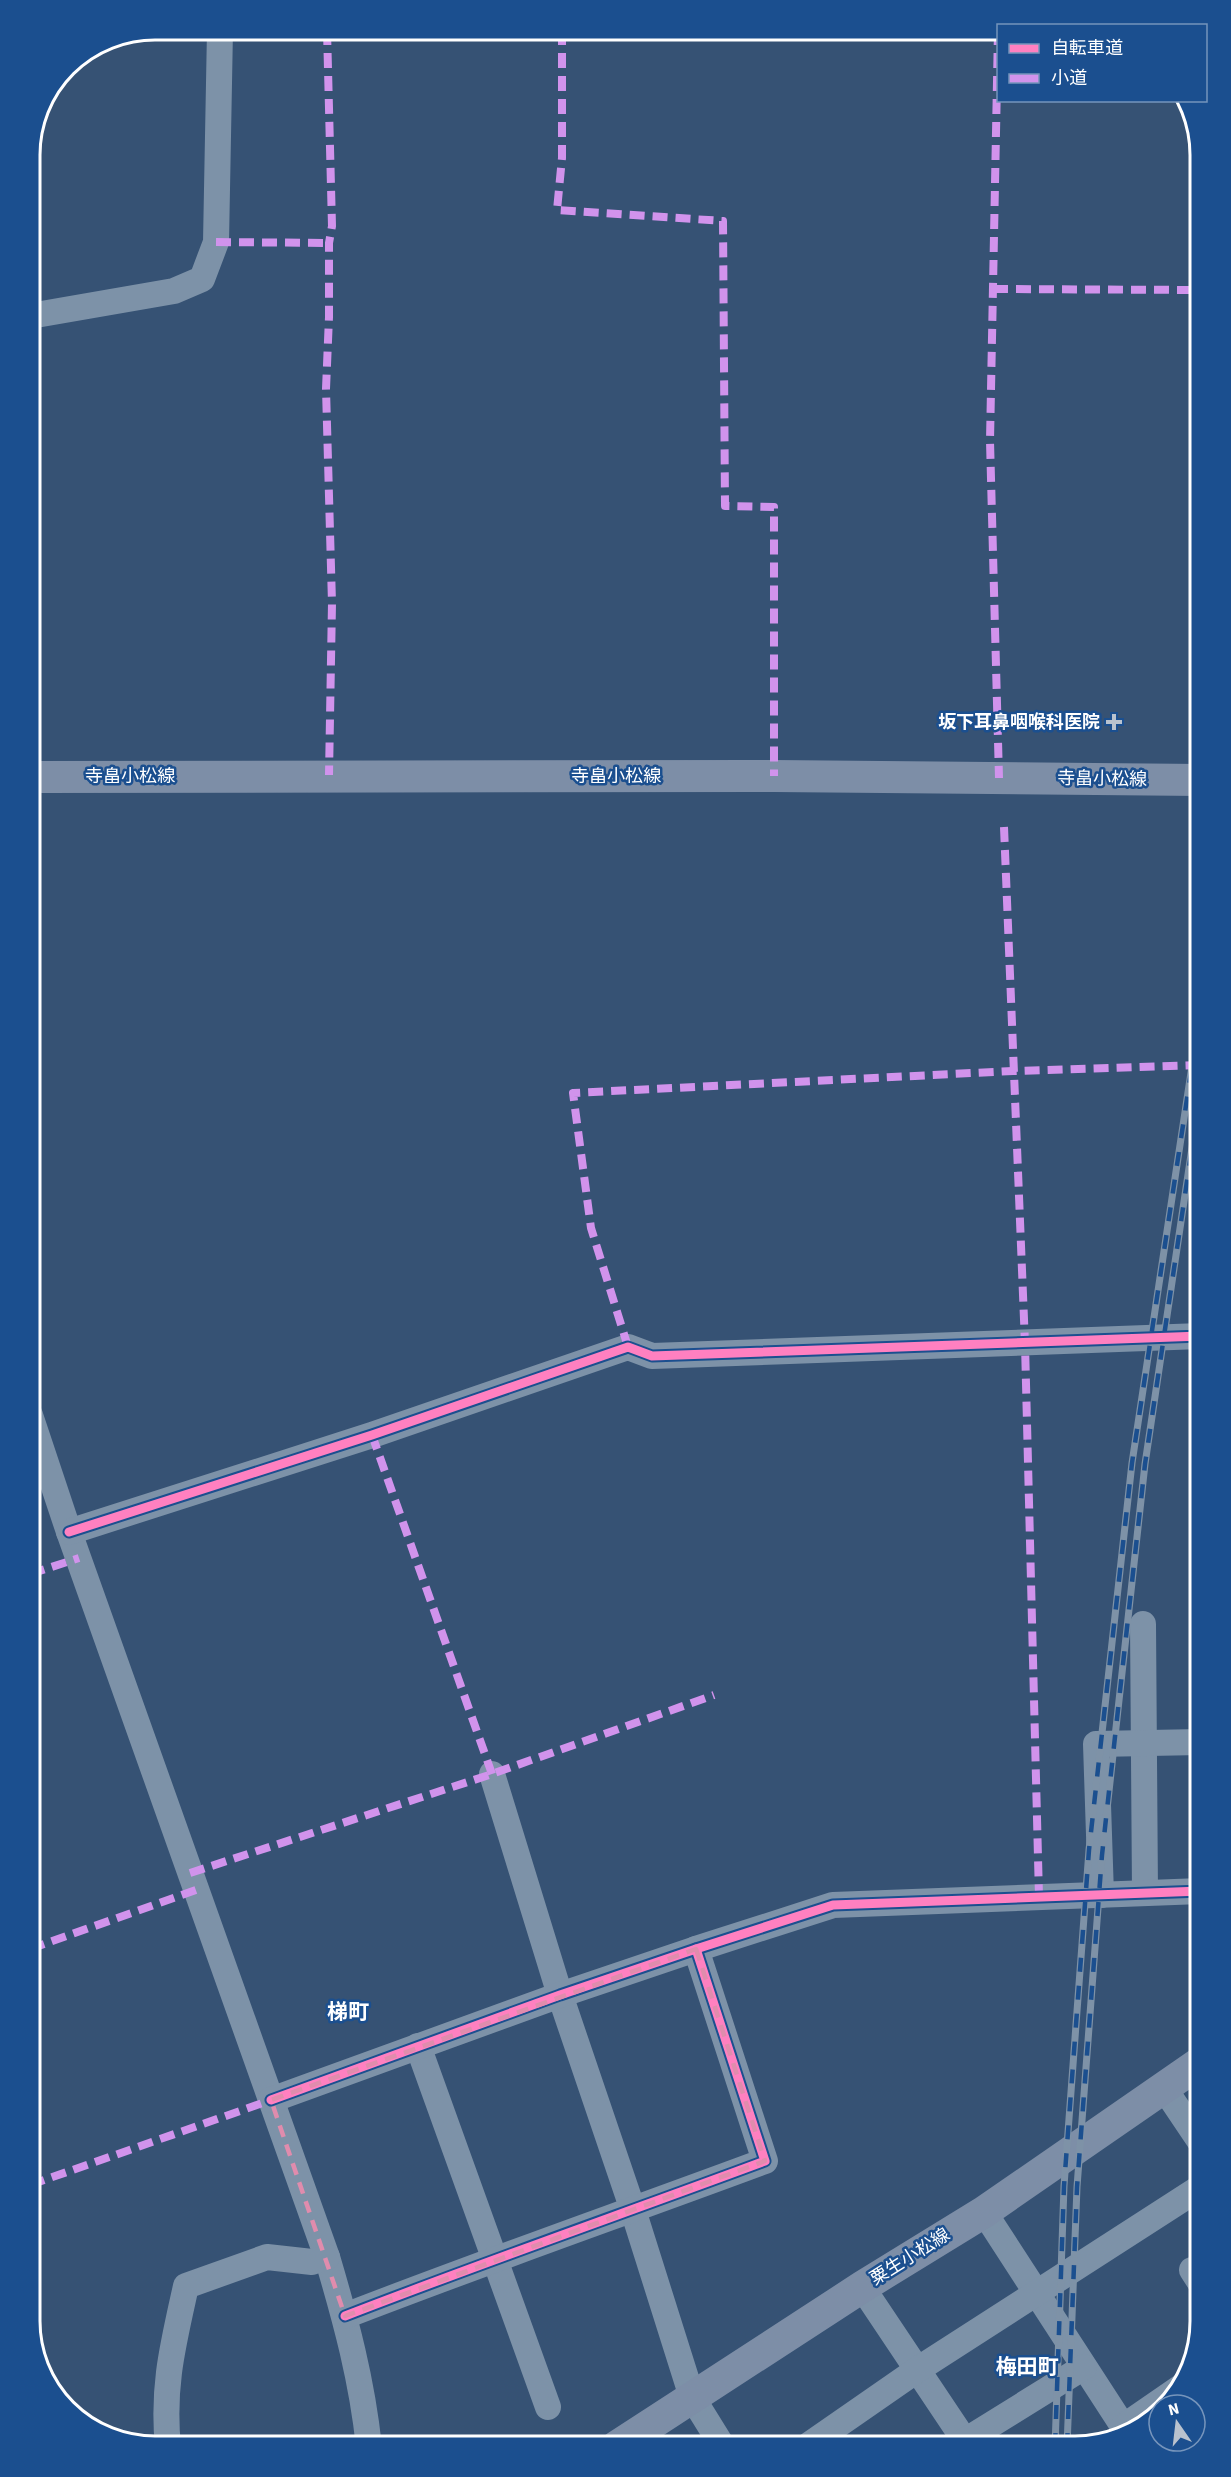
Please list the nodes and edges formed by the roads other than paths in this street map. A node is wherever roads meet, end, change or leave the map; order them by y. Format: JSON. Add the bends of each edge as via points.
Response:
{"nodes":[{"id":1,"x":220,"y":40,"type":"edge"},
{"id":2,"x":41,"y":314,"type":"edge"},
{"id":3,"x":41,"y":777,"type":"edge"},
{"id":4,"x":1190,"y":780,"type":"edge"},
{"id":5,"x":1190,"y":1336,"type":"edge"},
{"id":6,"x":40,"y":1447,"type":"edge"},
{"id":7,"x":69,"y":1533,"type":"junction"},
{"id":8,"x":1143,"y":1624,"type":"dead end"},
{"id":9,"x":1190,"y":1742,"type":"edge"},
{"id":10,"x":1144,"y":1743,"type":"junction"},
{"id":11,"x":492,"y":1774,"type":"dead end"},
{"id":12,"x":1190,"y":1891,"type":"edge"},
{"id":13,"x":1145,"y":1893,"type":"junction"},
{"id":14,"x":1101,"y":1895,"type":"junction"},
{"id":15,"x":696,"y":1949,"type":"junction"},
{"id":16,"x":560,"y":1995,"type":"junction"},
{"id":17,"x":418,"y":2046,"type":"junction"},
{"id":18,"x":1190,"y":2070,"type":"edge"},
{"id":19,"x":1164,"y":2088,"type":"junction"},
{"id":20,"x":271,"y":2100,"type":"junction"},
{"id":21,"x":1190,"y":2127,"type":"edge"},
{"id":22,"x":1190,"y":2194,"type":"edge"},
{"id":23,"x":633,"y":2210,"type":"junction"},
{"id":24,"x":984,"y":2212,"type":"junction"},
{"id":25,"x":327,"y":2257,"type":"junction"},
{"id":26,"x":496,"y":2258,"type":"junction"},
{"id":27,"x":862,"y":2287,"type":"junction"},
{"id":28,"x":1037,"y":2294,"type":"junction"},
{"id":29,"x":345,"y":2316,"type":"junction"},
{"id":30,"x":1084,"y":2367,"type":"junction"},
{"id":31,"x":917,"y":2370,"type":"junction"},
{"id":32,"x":692,"y":2397,"type":"junction"},
{"id":33,"x":548,"y":2407,"type":"dead end"},
{"id":34,"x":1123,"y":2427,"type":"edge"},
{"id":35,"x":167,"y":2436,"type":"edge"},
{"id":36,"x":368,"y":2436,"type":"edge"},
{"id":37,"x":633,"y":2436,"type":"edge"},
{"id":38,"x":716,"y":2436,"type":"edge"},
{"id":39,"x":822,"y":2436,"type":"edge"},
{"id":40,"x":957,"y":2436,"type":"edge"},
{"id":41,"x":977,"y":2436,"type":"edge"}],
"edges":[{"from":1,"to":2,"type":"street","via":[[216,242],[202,279],[174,291]]},
{"from":3,"to":4,"type":"main road","name":"寺畠小松線","via":[[504,775]]},
{"from":5,"to":7,"type":"street","via":[[652,1356],[628,1347]]},
{"from":6,"to":7,"type":"street"},
{"from":7,"to":20,"type":"street"},
{"from":8,"to":10,"type":"street"},
{"from":9,"to":10,"type":"street"},
{"from":10,"to":13,"type":"street"},
{"from":10,"to":14,"type":"street","via":[[1096,1744]]},
{"from":11,"to":16,"type":"street"},
{"from":12,"to":13,"type":"street"},
{"from":13,"to":14,"type":"street"},
{"from":14,"to":15,"type":"street","via":[[833,1905]]},
{"from":15,"to":16,"type":"street"},
{"from":15,"to":23,"type":"street","via":[[765,2161]]},
{"from":16,"to":17,"type":"street"},
{"from":16,"to":23,"type":"street"},
{"from":17,"to":20,"type":"street"},
{"from":17,"to":26,"type":"street"},
{"from":18,"to":19,"type":"main road","name":"粟生小松線"},
{"from":19,"to":21,"type":"street"},
{"from":19,"to":24,"type":"main road","name":"粟生小松線"},
{"from":20,"to":25,"type":"street"},
{"from":22,"to":28,"type":"street"},
{"from":23,"to":26,"type":"street"},
{"from":23,"to":32,"type":"street"},
{"from":24,"to":27,"type":"main road","name":"粟生小松線"},
{"from":24,"to":28,"type":"street"},
{"from":25,"to":29,"type":"street"},
{"from":25,"to":35,"type":"street","via":[[312,2262],[267,2257],[186,2286],[167,2373]]},
{"from":26,"to":29,"type":"street"},
{"from":26,"to":33,"type":"street"},
{"from":27,"to":31,"type":"street"},
{"from":27,"to":32,"type":"main road","name":"粟生小松線"},
{"from":28,"to":30,"type":"street"},
{"from":28,"to":31,"type":"street"},
{"from":29,"to":36,"type":"street","via":[[364,2397]]},
{"from":30,"to":34,"type":"street"},
{"from":30,"to":41,"type":"street"},
{"from":31,"to":39,"type":"street"},
{"from":31,"to":40,"type":"street"},
{"from":32,"to":37,"type":"main road","name":"粟生小松線"},
{"from":32,"to":38,"type":"street"}]}
